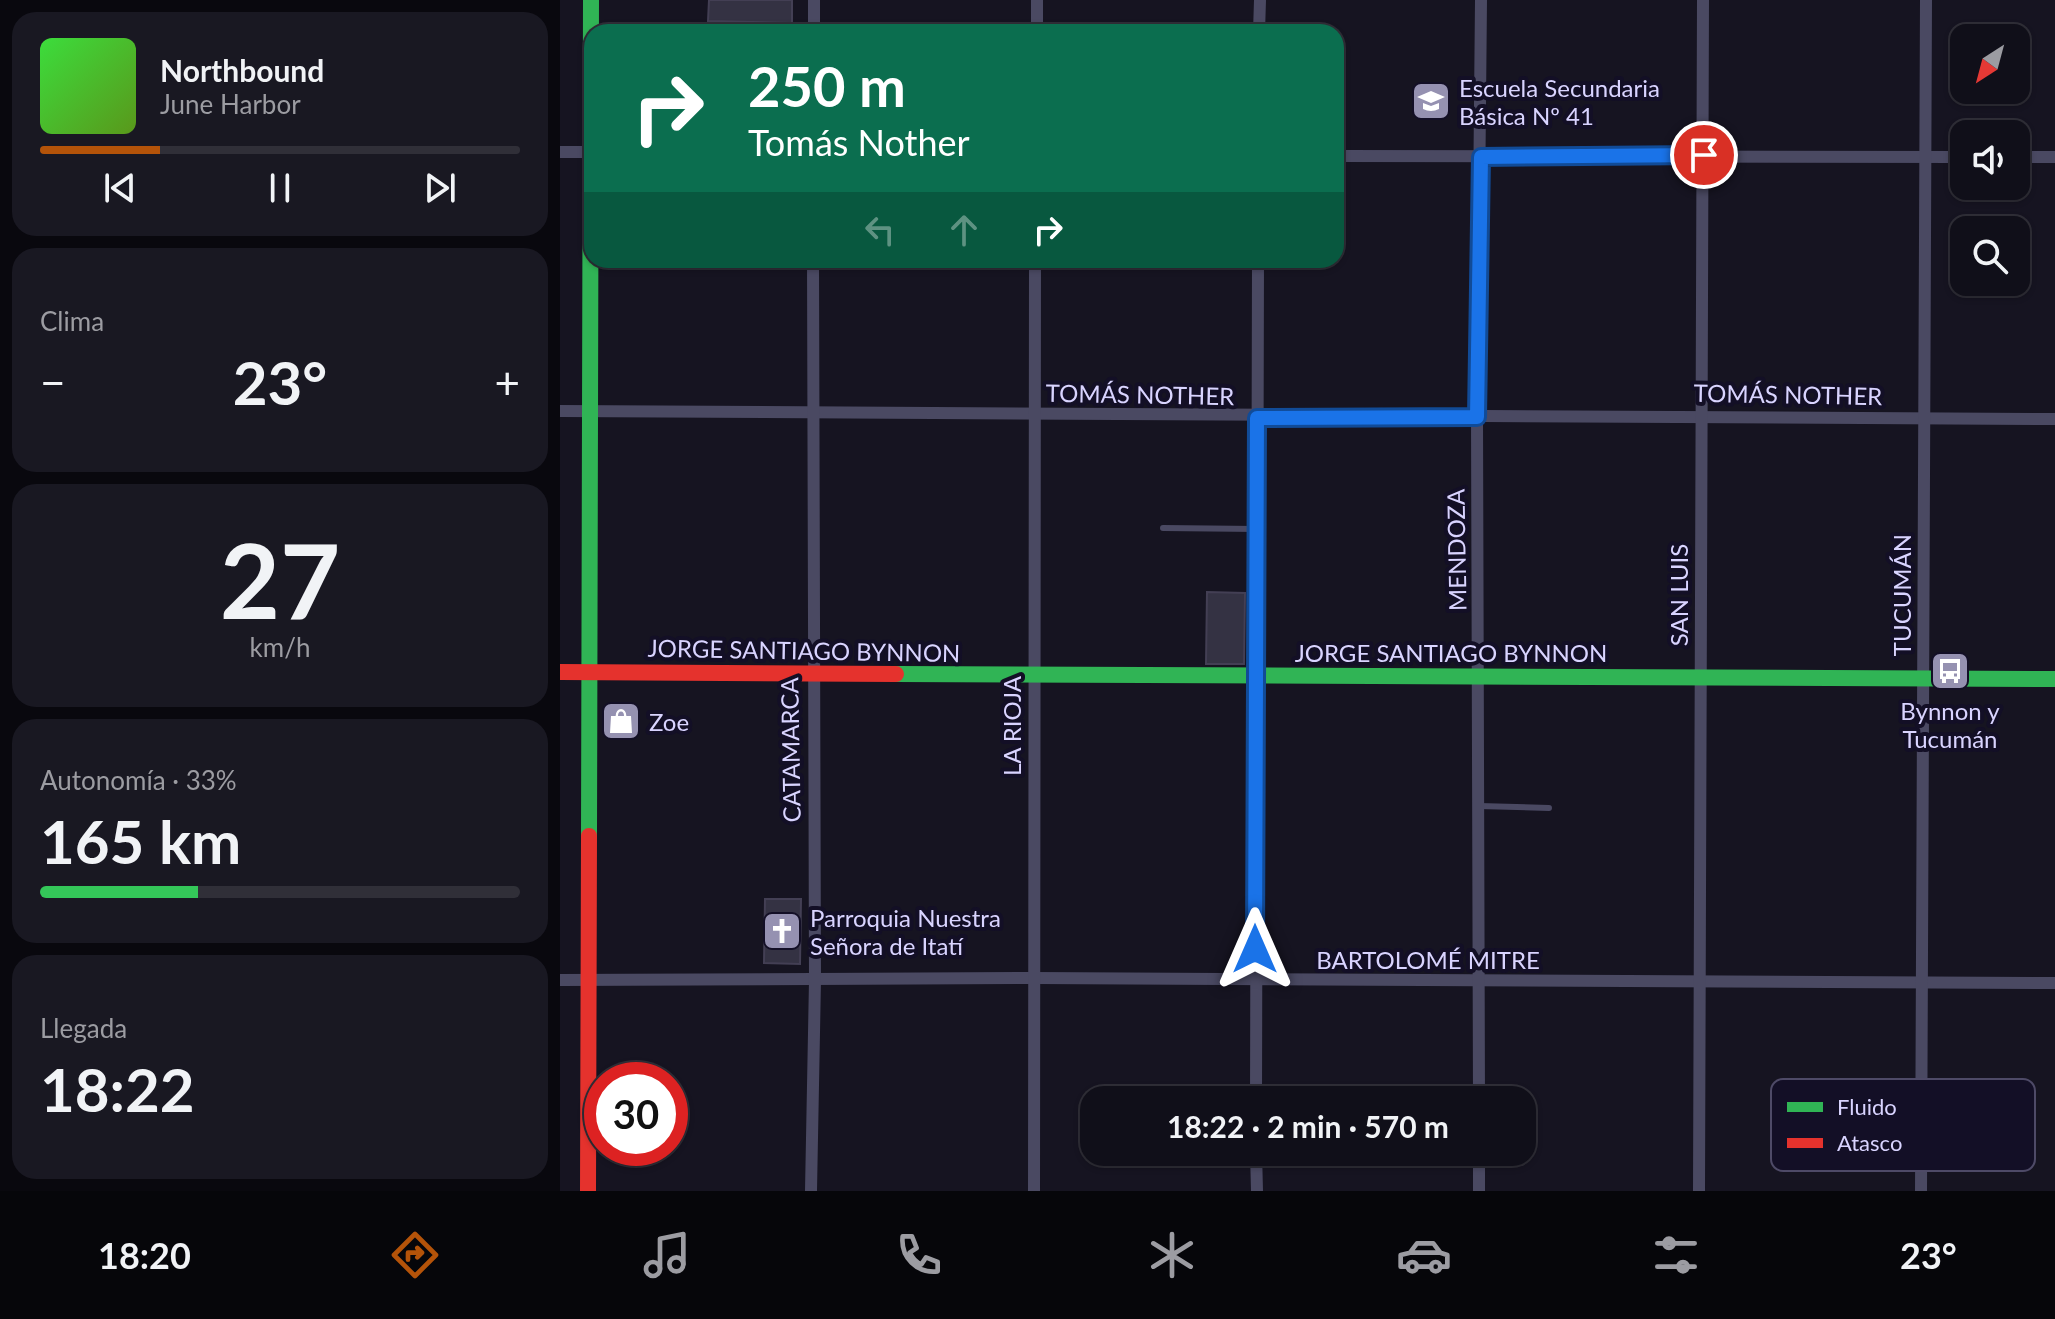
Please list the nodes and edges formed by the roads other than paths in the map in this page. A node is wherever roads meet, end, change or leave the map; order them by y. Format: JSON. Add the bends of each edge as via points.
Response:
{"nodes":[{"id":1,"x":591,"y":0,"type":"edge"},
{"id":2,"x":814,"y":0,"type":"edge"},
{"id":3,"x":1037,"y":0,"type":"edge"},
{"id":4,"x":1260,"y":0,"type":"edge"},
{"id":5,"x":1481,"y":0,"type":"edge"},
{"id":6,"x":1703,"y":0,"type":"edge"},
{"id":7,"x":1926,"y":0,"type":"edge"},
{"id":8,"x":591,"y":24,"type":"edge"},
{"id":9,"x":814,"y":24,"type":"edge"},
{"id":10,"x":1037,"y":24,"type":"edge"},
{"id":11,"x":1259,"y":24,"type":"edge"},
{"id":12,"x":560,"y":152,"type":"edge"},
{"id":13,"x":584,"y":152,"type":"edge"},
{"id":14,"x":1704,"y":155,"type":"junction"},
{"id":15,"x":1344,"y":156,"type":"edge"},
{"id":16,"x":1481,"y":157,"type":"junction"},
{"id":17,"x":1925,"y":157,"type":"junction"},
{"id":18,"x":1950,"y":157,"type":"edge"},
{"id":19,"x":2030,"y":157,"type":"edge"},
{"id":20,"x":2055,"y":157,"type":"edge"},
{"id":21,"x":590,"y":268,"type":"edge"},
{"id":22,"x":813,"y":268,"type":"edge"},
{"id":23,"x":1035,"y":268,"type":"edge"},
{"id":24,"x":1258,"y":268,"type":"edge"},
{"id":25,"x":560,"y":411,"type":"edge"},
{"id":26,"x":588,"y":411,"type":"junction"},
{"id":27,"x":1033,"y":414,"type":"junction"},
{"id":28,"x":812,"y":415,"type":"junction"},
{"id":29,"x":1702,"y":415,"type":"junction"},
{"id":30,"x":1477,"y":417,"type":"junction"},
{"id":31,"x":1257,"y":418,"type":"junction"},
{"id":32,"x":1924,"y":418,"type":"junction"},
{"id":33,"x":2055,"y":419,"type":"edge"},
{"id":34,"x":1163,"y":528,"type":"dead end"},
{"id":35,"x":1257,"y":529,"type":"junction"},
{"id":36,"x":560,"y":672,"type":"edge"},
{"id":37,"x":589,"y":672,"type":"junction"},
{"id":38,"x":812,"y":674,"type":"junction"},
{"id":39,"x":1033,"y":676,"type":"junction"},
{"id":40,"x":1699,"y":676,"type":"junction"},
{"id":41,"x":1256,"y":677,"type":"junction"},
{"id":42,"x":1479,"y":677,"type":"junction"},
{"id":43,"x":1922,"y":677,"type":"junction"},
{"id":44,"x":2055,"y":679,"type":"edge"},
{"id":45,"x":1479,"y":806,"type":"junction"},
{"id":46,"x":1549,"y":808,"type":"dead end"},
{"id":47,"x":1034,"y":978,"type":"junction"},
{"id":48,"x":560,"y":980,"type":"edge"},
{"id":49,"x":588,"y":980,"type":"junction"},
{"id":50,"x":815,"y":980,"type":"junction"},
{"id":51,"x":1255,"y":980,"type":"junction"},
{"id":52,"x":1478,"y":982,"type":"junction"},
{"id":53,"x":1700,"y":983,"type":"junction"},
{"id":54,"x":2055,"y":983,"type":"edge"},
{"id":55,"x":1922,"y":984,"type":"junction"},
{"id":56,"x":1922,"y":1079,"type":"edge"},
{"id":57,"x":1256,"y":1086,"type":"edge"},
{"id":58,"x":1479,"y":1086,"type":"edge"},
{"id":59,"x":1256,"y":1166,"type":"edge"},
{"id":60,"x":1479,"y":1166,"type":"edge"},
{"id":61,"x":1921,"y":1171,"type":"edge"},
{"id":62,"x":588,"y":1191,"type":"edge"},
{"id":63,"x":811,"y":1191,"type":"edge"},
{"id":64,"x":1034,"y":1191,"type":"edge"},
{"id":65,"x":1257,"y":1191,"type":"edge"},
{"id":66,"x":1479,"y":1191,"type":"edge"},
{"id":67,"x":1699,"y":1191,"type":"edge"},
{"id":68,"x":1921,"y":1191,"type":"edge"}],
"edges":[{"from":1,"to":8,"type":"street"},
{"from":2,"to":9,"type":"street"},
{"from":3,"to":10,"type":"street"},
{"from":4,"to":11,"type":"street"},
{"from":5,"to":16,"type":"street","name":"MENDOZA"},
{"from":6,"to":14,"type":"street","name":"SAN LUIS"},
{"from":7,"to":17,"type":"street","name":"TUCUMÁN"},
{"from":12,"to":13,"type":"street"},
{"from":14,"to":16,"type":"street"},
{"from":14,"to":17,"type":"street"},
{"from":14,"to":29,"type":"street","name":"SAN LUIS"},
{"from":15,"to":16,"type":"street"},
{"from":16,"to":30,"type":"street","name":"MENDOZA"},
{"from":17,"to":18,"type":"street"},
{"from":17,"to":32,"type":"street","name":"TUCUMÁN"},
{"from":19,"to":20,"type":"street"},
{"from":21,"to":26,"type":"street"},
{"from":22,"to":28,"type":"street","name":"CATAMARCA"},
{"from":23,"to":27,"type":"street","name":"LA RIOJA"},
{"from":24,"to":31,"type":"street"},
{"from":25,"to":26,"type":"street","name":"TOMÁS NOTHER"},
{"from":26,"to":28,"type":"street","name":"TOMÁS NOTHER"},
{"from":26,"to":37,"type":"street"},
{"from":27,"to":28,"type":"street","name":"TOMÁS NOTHER"},
{"from":27,"to":31,"type":"street","name":"TOMÁS NOTHER"},
{"from":27,"to":39,"type":"street","name":"LA RIOJA"},
{"from":28,"to":38,"type":"street","name":"CATAMARCA"},
{"from":29,"to":30,"type":"street","name":"TOMÁS NOTHER"},
{"from":29,"to":32,"type":"street","name":"TOMÁS NOTHER"},
{"from":29,"to":40,"type":"street","name":"SAN LUIS"},
{"from":30,"to":31,"type":"street","name":"TOMÁS NOTHER"},
{"from":30,"to":42,"type":"street","name":"MENDOZA"},
{"from":31,"to":35,"type":"street"},
{"from":32,"to":33,"type":"street","name":"TOMÁS NOTHER"},
{"from":32,"to":43,"type":"street","name":"TUCUMÁN"},
{"from":34,"to":35,"type":"lane"},
{"from":35,"to":41,"type":"street"},
{"from":36,"to":37,"type":"street","name":"JORGE SANTIAGO BYNNON"},
{"from":37,"to":38,"type":"street","name":"JORGE SANTIAGO BYNNON"},
{"from":37,"to":49,"type":"street"},
{"from":38,"to":39,"type":"street","name":"JORGE SANTIAGO BYNNON"},
{"from":38,"to":50,"type":"street","name":"CATAMARCA"},
{"from":39,"to":41,"type":"street","name":"JORGE SANTIAGO BYNNON"},
{"from":39,"to":47,"type":"street","name":"LA RIOJA"},
{"from":40,"to":42,"type":"street","name":"JORGE SANTIAGO BYNNON"},
{"from":40,"to":43,"type":"street","name":"JORGE SANTIAGO BYNNON"},
{"from":40,"to":53,"type":"street","name":"SAN LUIS"},
{"from":41,"to":42,"type":"street","name":"JORGE SANTIAGO BYNNON"},
{"from":41,"to":51,"type":"street"},
{"from":42,"to":45,"type":"street","name":"MENDOZA"},
{"from":43,"to":44,"type":"street","name":"JORGE SANTIAGO BYNNON"},
{"from":43,"to":55,"type":"street","name":"TUCUMÁN"},
{"from":45,"to":46,"type":"lane"},
{"from":45,"to":52,"type":"street","name":"MENDOZA"},
{"from":47,"to":50,"type":"street","name":"BARTOLOMÉ MITRE"},
{"from":47,"to":51,"type":"street","name":"BARTOLOMÉ MITRE"},
{"from":47,"to":64,"type":"street","name":"LA RIOJA"},
{"from":48,"to":49,"type":"street","name":"BARTOLOMÉ MITRE"},
{"from":49,"to":50,"type":"street","name":"BARTOLOMÉ MITRE"},
{"from":49,"to":62,"type":"street"},
{"from":50,"to":63,"type":"street","name":"CATAMARCA"},
{"from":51,"to":52,"type":"street","name":"BARTOLOMÉ MITRE"},
{"from":51,"to":57,"type":"street"},
{"from":52,"to":53,"type":"street","name":"BARTOLOMÉ MITRE"},
{"from":52,"to":58,"type":"street","name":"MENDOZA"},
{"from":53,"to":55,"type":"street","name":"BARTOLOMÉ MITRE"},
{"from":53,"to":67,"type":"street","name":"SAN LUIS"},
{"from":54,"to":55,"type":"street","name":"BARTOLOMÉ MITRE"},
{"from":55,"to":56,"type":"street","name":"TUCUMÁN"},
{"from":59,"to":65,"type":"street"},
{"from":60,"to":66,"type":"street"},
{"from":61,"to":68,"type":"street","name":"TUCUMÁN"}]}
